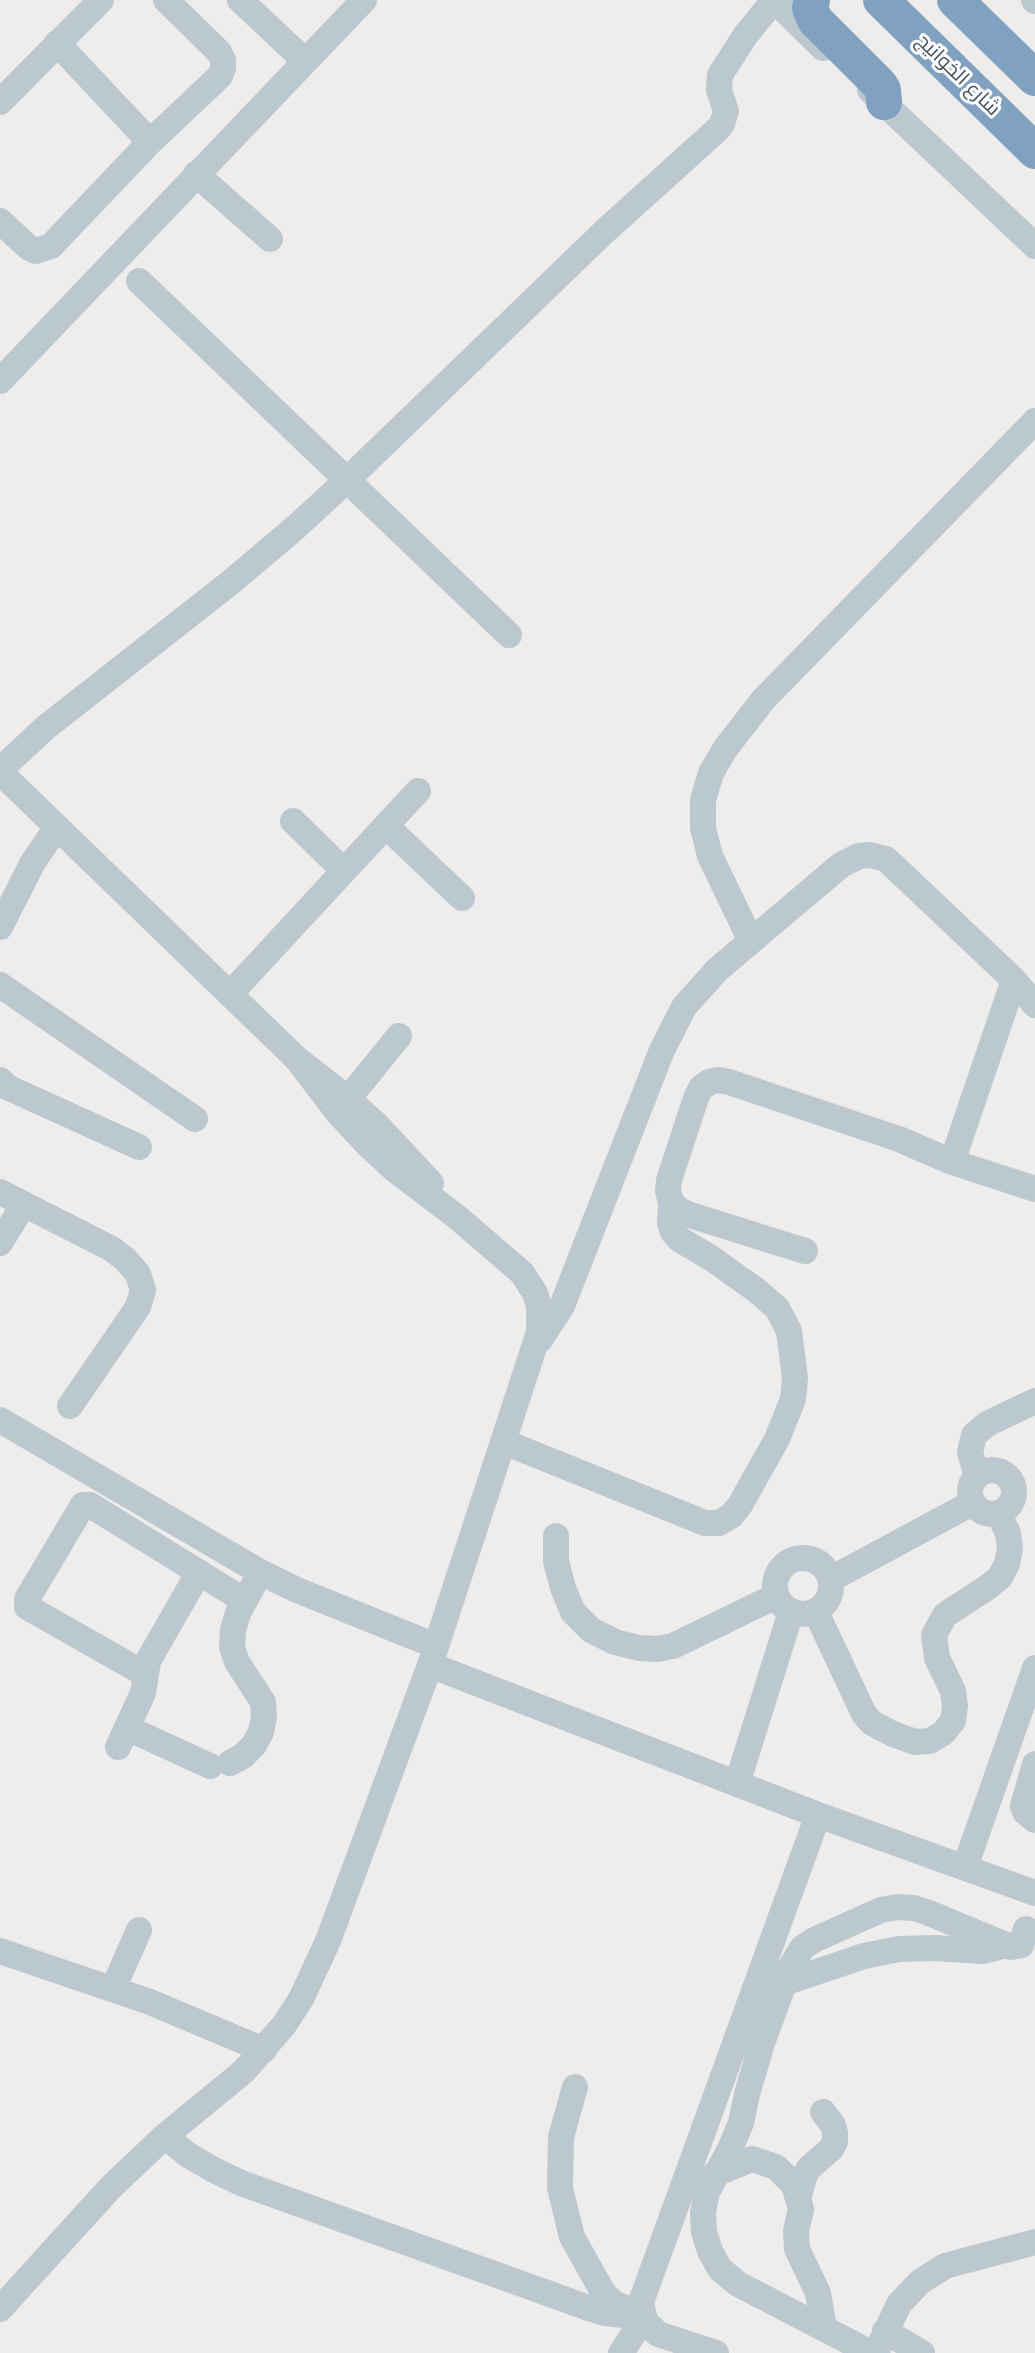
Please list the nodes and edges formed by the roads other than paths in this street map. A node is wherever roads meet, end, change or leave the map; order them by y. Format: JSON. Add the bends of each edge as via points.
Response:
{"nodes":[{"id":1,"x":101,"y":0,"type":"edge"},
{"id":2,"x":166,"y":0,"type":"edge"},
{"id":3,"x":240,"y":0,"type":"edge"},
{"id":4,"x":364,"y":0,"type":"edge"},
{"id":5,"x":774,"y":0,"type":"edge"},
{"id":6,"x":855,"y":0,"type":"edge"},
{"id":7,"x":881,"y":0,"type":"edge"},
{"id":8,"x":955,"y":0,"type":"edge"},
{"id":9,"x":806,"y":14,"type":"edge"},
{"id":10,"x":57,"y":43,"type":"junction"},
{"id":11,"x":934,"y":52,"type":"junction"},
{"id":12,"x":304,"y":60,"type":"junction"},
{"id":13,"x":1035,"y":78,"type":"edge"},
{"id":14,"x":0,"y":102,"type":"edge"},
{"id":15,"x":884,"y":102,"type":"joint"},
{"id":16,"x":150,"y":142,"type":"junction"},
{"id":17,"x":1035,"y":151,"type":"edge"},
{"id":18,"x":196,"y":174,"type":"junction"},
{"id":19,"x":0,"y":221,"type":"edge"},
{"id":20,"x":270,"y":239,"type":"dead end"},
{"id":21,"x":1035,"y":246,"type":"edge"},
{"id":22,"x":139,"y":281,"type":"dead end"},
{"id":23,"x":0,"y":381,"type":"edge"},
{"id":24,"x":1035,"y":421,"type":"edge"},
{"id":25,"x":347,"y":480,"type":"junction"},
{"id":26,"x":509,"y":635,"type":"dead end"},
{"id":27,"x":0,"y":771,"type":"edge"},
{"id":28,"x":418,"y":791,"type":"dead end"},
{"id":29,"x":293,"y":821,"type":"dead end"},
{"id":30,"x":386,"y":826,"type":"junction"},
{"id":31,"x":57,"y":827,"type":"junction"},
{"id":32,"x":344,"y":871,"type":"junction"},
{"id":33,"x":462,"y":898,"type":"dead end"},
{"id":34,"x":0,"y":927,"type":"edge"},
{"id":35,"x":751,"y":941,"type":"junction"},
{"id":36,"x":1014,"y":980,"type":"junction"},
{"id":37,"x":0,"y":985,"type":"edge"},
{"id":38,"x":230,"y":994,"type":"junction"},
{"id":39,"x":1035,"y":1005,"type":"edge"},
{"id":40,"x":399,"y":1036,"type":"dead end"},
{"id":41,"x":297,"y":1059,"type":"junction"},
{"id":42,"x":0,"y":1080,"type":"edge"},
{"id":43,"x":348,"y":1099,"type":"junction"},
{"id":44,"x":195,"y":1119,"type":"dead end"},
{"id":45,"x":139,"y":1147,"type":"dead end"},
{"id":46,"x":952,"y":1162,"type":"junction"},
{"id":47,"x":1035,"y":1189,"type":"edge"},
{"id":48,"x":0,"y":1192,"type":"edge"},
{"id":49,"x":671,"y":1202,"type":"junction"},
{"id":50,"x":24,"y":1204,"type":"junction"},
{"id":51,"x":457,"y":1217,"type":"junction"},
{"id":52,"x":0,"y":1243,"type":"edge"},
{"id":53,"x":805,"y":1251,"type":"dead end"},
{"id":54,"x":578,"y":1262,"type":"junction"},
{"id":55,"x":529,"y":1281,"type":"junction"},
{"id":56,"x":536,"y":1345,"type":"junction"},
{"id":57,"x":1035,"y":1401,"type":"edge"},
{"id":58,"x":70,"y":1406,"type":"dead end"},
{"id":59,"x":0,"y":1420,"type":"edge"},
{"id":60,"x":504,"y":1442,"type":"junction"},
{"id":61,"x":977,"y":1476,"type":"junction"},
{"id":62,"x":972,"y":1503,"type":"junction"},
{"id":63,"x":998,"y":1513,"type":"junction"},
{"id":64,"x":556,"y":1536,"type":"dead end"},
{"id":65,"x":199,"y":1572,"type":"junction"},
{"id":66,"x":260,"y":1572,"type":"junction"},
{"id":67,"x":831,"y":1579,"type":"junction"},
{"id":68,"x":245,"y":1601,"type":"junction"},
{"id":69,"x":794,"y":1607,"type":"junction"},
{"id":70,"x":433,"y":1656,"type":"junction"},
{"id":71,"x":1035,"y":1668,"type":"edge"},
{"id":72,"x":145,"y":1674,"type":"junction"},
{"id":73,"x":1035,"y":1764,"type":"edge"},
{"id":74,"x":737,"y":1784,"type":"junction"},
{"id":75,"x":818,"y":1815,"type":"junction"},
{"id":76,"x":1035,"y":1820,"type":"edge"},
{"id":77,"x":965,"y":1867,"type":"junction"},
{"id":78,"x":1035,"y":1893,"type":"edge"},
{"id":79,"x":139,"y":1930,"type":"dead end"},
{"id":80,"x":0,"y":1951,"type":"edge"},
{"id":81,"x":784,"y":1983,"type":"junction"},
{"id":82,"x":113,"y":1989,"type":"junction"},
{"id":83,"x":264,"y":2050,"type":"junction"},
{"id":84,"x":575,"y":2087,"type":"dead end"},
{"id":85,"x":823,"y":2112,"type":"dead end"},
{"id":86,"x":741,"y":2123,"type":"junction"},
{"id":87,"x":165,"y":2136,"type":"junction"},
{"id":88,"x":752,"y":2159,"type":"junction"},
{"id":89,"x":715,"y":2174,"type":"junction"},
{"id":90,"x":799,"y":2196,"type":"junction"},
{"id":91,"x":1035,"y":2242,"type":"edge"},
{"id":92,"x":0,"y":2309,"type":"edge"},
{"id":93,"x":643,"y":2317,"type":"junction"},
{"id":94,"x":824,"y":2328,"type":"junction"},
{"id":95,"x":878,"y":2346,"type":"edge"},
{"id":96,"x":621,"y":2353,"type":"edge"},
{"id":97,"x":716,"y":2353,"type":"edge"},
{"id":98,"x":922,"y":2353,"type":"edge"}],
"edges":[{"from":1,"to":10,"type":"street"},
{"from":2,"to":16,"type":"street","via":[[219,52],[223,68]]},
{"from":3,"to":12,"type":"street"},
{"from":4,"to":12,"type":"street"},
{"from":5,"to":9,"type":"street"},
{"from":5,"to":25,"type":"street","via":[[720,75],[726,111],[722,124]]},
{"from":6,"to":11,"type":"highway"},
{"from":7,"to":11,"type":"highway","name":"شارع الخوانيج"},
{"from":8,"to":13,"type":"highway"},
{"from":9,"to":15,"type":"highway","via":[[810,8],[815,20],[880,85]]},
{"from":10,"to":14,"type":"street"},
{"from":10,"to":16,"type":"street"},
{"from":11,"to":17,"type":"highway","name":"شارع الخوانيج"},
{"from":12,"to":18,"type":"street"},
{"from":15,"to":21,"type":"street"},
{"from":16,"to":19,"type":"street","via":[[51,246],[36,251]]},
{"from":18,"to":20,"type":"street"},
{"from":18,"to":23,"type":"street"},
{"from":22,"to":25,"type":"street"},
{"from":24,"to":35,"type":"street","via":[[763,700],[711,773],[703,800],[703,828],[715,868]]},
{"from":25,"to":26,"type":"street"},
{"from":25,"to":27,"type":"street","via":[[231,582],[45,728]]},
{"from":27,"to":31,"type":"street"},
{"from":28,"to":30,"type":"street"},
{"from":29,"to":32,"type":"street"},
{"from":30,"to":32,"type":"street"},
{"from":30,"to":33,"type":"street"},
{"from":31,"to":34,"type":"street"},
{"from":31,"to":38,"type":"street"},
{"from":32,"to":38,"type":"street"},
{"from":35,"to":36,"type":"street","via":[[841,865],[870,855],[892,864]]},
{"from":35,"to":54,"type":"street","via":[[699,987],[672,1028]]},
{"from":36,"to":39,"type":"street"},
{"from":36,"to":46,"type":"street"},
{"from":37,"to":44,"type":"street"},
{"from":38,"to":41,"type":"street"},
{"from":40,"to":43,"type":"street"},
{"from":41,"to":43,"type":"street"},
{"from":41,"to":51,"type":"street","via":[[366,1143]]},
{"from":42,"to":45,"type":"street"},
{"from":43,"to":51,"type":"street","via":[[406,1155]]},
{"from":46,"to":47,"type":"street"},
{"from":46,"to":49,"type":"street","via":[[899,1139],[719,1080],[701,1088],[696,1098],[669,1180]]},
{"from":48,"to":50,"type":"street"},
{"from":49,"to":53,"type":"street","via":[[690,1215]]},
{"from":49,"to":60,"type":"street","via":[[670,1223],[679,1239],[756,1290],[777,1308],[789,1331],[793,1399],[740,1505],[719,1523],[705,1523]]},
{"from":50,"to":52,"type":"street"},
{"from":50,"to":58,"type":"street","via":[[112,1249],[138,1274],[143,1290],[138,1307]]},
{"from":51,"to":55,"type":"street"},
{"from":54,"to":55,"type":"street"},
{"from":54,"to":56,"type":"street","via":[[562,1306]]},
{"from":55,"to":56,"type":"street","via":[[539,1306]]},
{"from":56,"to":60,"type":"street"},
{"from":57,"to":61,"type":"street","via":[[979,1428],[970,1452]]},
{"from":59,"to":66,"type":"street"},
{"from":60,"to":70,"type":"street"},
{"from":61,"to":62,"type":"street"},
{"from":61,"to":63,"type":"street","via":[[993,1470],[1008,1478],[1011,1502]]},
{"from":62,"to":63,"type":"street","via":[[988,1514]]},
{"from":62,"to":67,"type":"street"},
{"from":63,"to":69,"type":"street","via":[[1008,1533],[1007,1564],[988,1587],[945,1615],[934,1635],[955,1706],[953,1721],[930,1741],[893,1734],[864,1714]]},
{"from":64,"to":69,"type":"street","via":[[556,1561],[573,1612],[591,1630],[615,1642],[648,1649],[673,1646]]},
{"from":65,"to":68,"type":"street"},
{"from":65,"to":72,"type":"street","via":[[150,1656]]},
{"from":65,"to":72,"type":"street","via":[[87,1504],[27,1599],[31,1610]]},
{"from":66,"to":68,"type":"street"},
{"from":66,"to":70,"type":"street"},
{"from":67,"to":69,"type":"street","via":[[826,1603]]},
{"from":67,"to":69,"type":"street","via":[[814,1559],[788,1561],[774,1583]]},
{"from":68,"to":72,"type":"street","via":[[232,1647],[263,1702],[264,1717],[254,1745],[243,1756],[220,1765],[123,1737],[143,1693]]},
{"from":69,"to":74,"type":"street"},
{"from":70,"to":74,"type":"street"},
{"from":70,"to":83,"type":"street","via":[[316,1970]]},
{"from":71,"to":77,"type":"street"},
{"from":73,"to":76,"type":"street","via":[[1023,1806]]},
{"from":74,"to":75,"type":"street"},
{"from":75,"to":77,"type":"street"},
{"from":75,"to":93,"type":"street","via":[[643,2293]]},
{"from":77,"to":78,"type":"street"},
{"from":79,"to":82,"type":"street"},
{"from":80,"to":82,"type":"street"},
{"from":81,"to":81,"type":"street","via":[[899,1949],[970,1952],[995,1949],[1016,1937],[914,1908],[881,1910],[802,1948]]},
{"from":81,"to":86,"type":"street"},
{"from":82,"to":83,"type":"street"},
{"from":83,"to":87,"type":"street"},
{"from":84,"to":93,"type":"street","via":[[561,2137],[560,2188],[572,2237],[604,2294]]},
{"from":85,"to":90,"type":"street","via":[[833,2125],[835,2142],[809,2168]]},
{"from":86,"to":88,"type":"street"},
{"from":86,"to":89,"type":"street"},
{"from":87,"to":92,"type":"street"},
{"from":87,"to":93,"type":"street","via":[[188,2155],[241,2183],[586,2307]]},
{"from":88,"to":89,"type":"street"},
{"from":88,"to":90,"type":"street","via":[[776,2167]]},
{"from":89,"to":94,"type":"street","via":[[703,2212],[704,2232],[720,2269],[738,2284]]},
{"from":90,"to":94,"type":"street","via":[[797,2249],[815,2282]]},
{"from":91,"to":95,"type":"street","via":[[945,2266],[920,2282],[899,2304]]},
{"from":93,"to":96,"type":"street"},
{"from":93,"to":97,"type":"street","via":[[658,2334]]},
{"from":94,"to":95,"type":"street"},
{"from":95,"to":98,"type":"street"}]}
